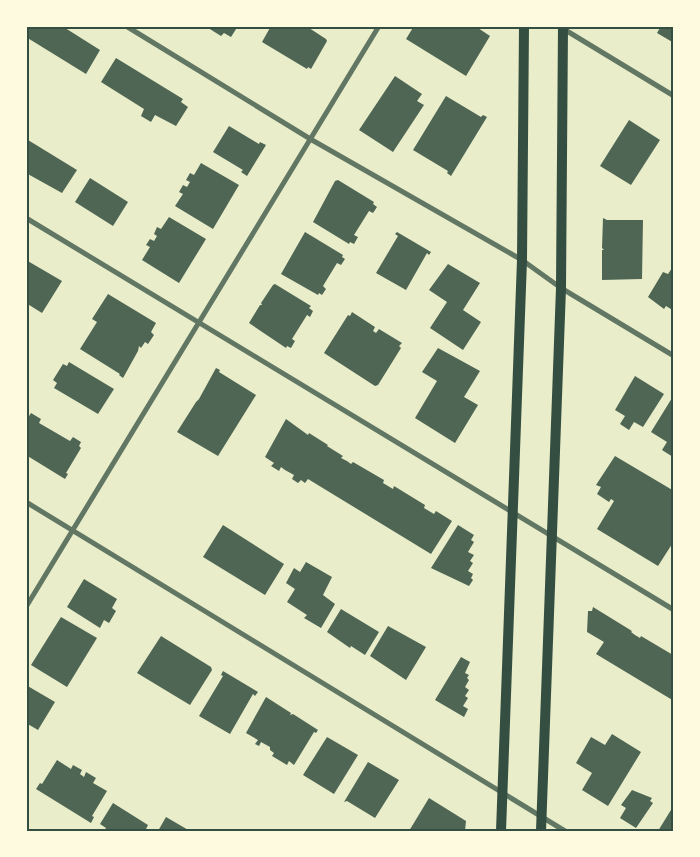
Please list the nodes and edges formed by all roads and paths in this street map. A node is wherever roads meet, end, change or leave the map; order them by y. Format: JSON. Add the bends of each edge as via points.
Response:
{"nodes":[{"id":1,"x":126,"y":26,"type":"edge"},
{"id":2,"x":379,"y":26,"type":"edge"},
{"id":3,"x":524,"y":26,"type":"edge"},
{"id":4,"x":562,"y":27,"type":"edge"},
{"id":5,"x":674,"y":96,"type":"edge"},
{"id":6,"x":312,"y":140,"type":"junction"},
{"id":7,"x":26,"y":218,"type":"edge"},
{"id":8,"x":522,"y":260,"type":"junction"},
{"id":9,"x":561,"y":288,"type":"junction"},
{"id":10,"x":200,"y":323,"type":"junction"},
{"id":11,"x":674,"y":356,"type":"edge"},
{"id":12,"x":26,"y":502,"type":"edge"},
{"id":13,"x":513,"y":512,"type":"junction"},
{"id":14,"x":73,"y":531,"type":"junction"},
{"id":15,"x":551,"y":536,"type":"junction"},
{"id":16,"x":26,"y":607,"type":"edge"},
{"id":17,"x":674,"y":610,"type":"edge"},
{"id":18,"x":502,"y":792,"type":"junction"},
{"id":19,"x":542,"y":817,"type":"junction"},
{"id":20,"x":501,"y":831,"type":"edge"},
{"id":21,"x":541,"y":831,"type":"edge"},
{"id":22,"x":565,"y":831,"type":"edge"}],
"edges":[{"from":1,"to":6,"type":"street"},
{"from":2,"to":6,"type":"street"},
{"from":3,"to":8,"type":"main road"},
{"from":4,"to":5,"type":"street"},
{"from":4,"to":9,"type":"main road"},
{"from":6,"to":8,"type":"street"},
{"from":6,"to":10,"type":"street"},
{"from":7,"to":10,"type":"street"},
{"from":8,"to":9,"type":"street"},
{"from":8,"to":13,"type":"main road"},
{"from":9,"to":11,"type":"street"},
{"from":9,"to":15,"type":"main road"},
{"from":10,"to":13,"type":"street"},
{"from":10,"to":14,"type":"street"},
{"from":12,"to":14,"type":"street"},
{"from":13,"to":15,"type":"street"},
{"from":13,"to":18,"type":"main road"},
{"from":14,"to":16,"type":"street"},
{"from":14,"to":18,"type":"street"},
{"from":15,"to":17,"type":"street"},
{"from":15,"to":19,"type":"main road"},
{"from":18,"to":19,"type":"street"},
{"from":18,"to":20,"type":"main road"},
{"from":19,"to":21,"type":"main road"},
{"from":19,"to":22,"type":"street"}]}
